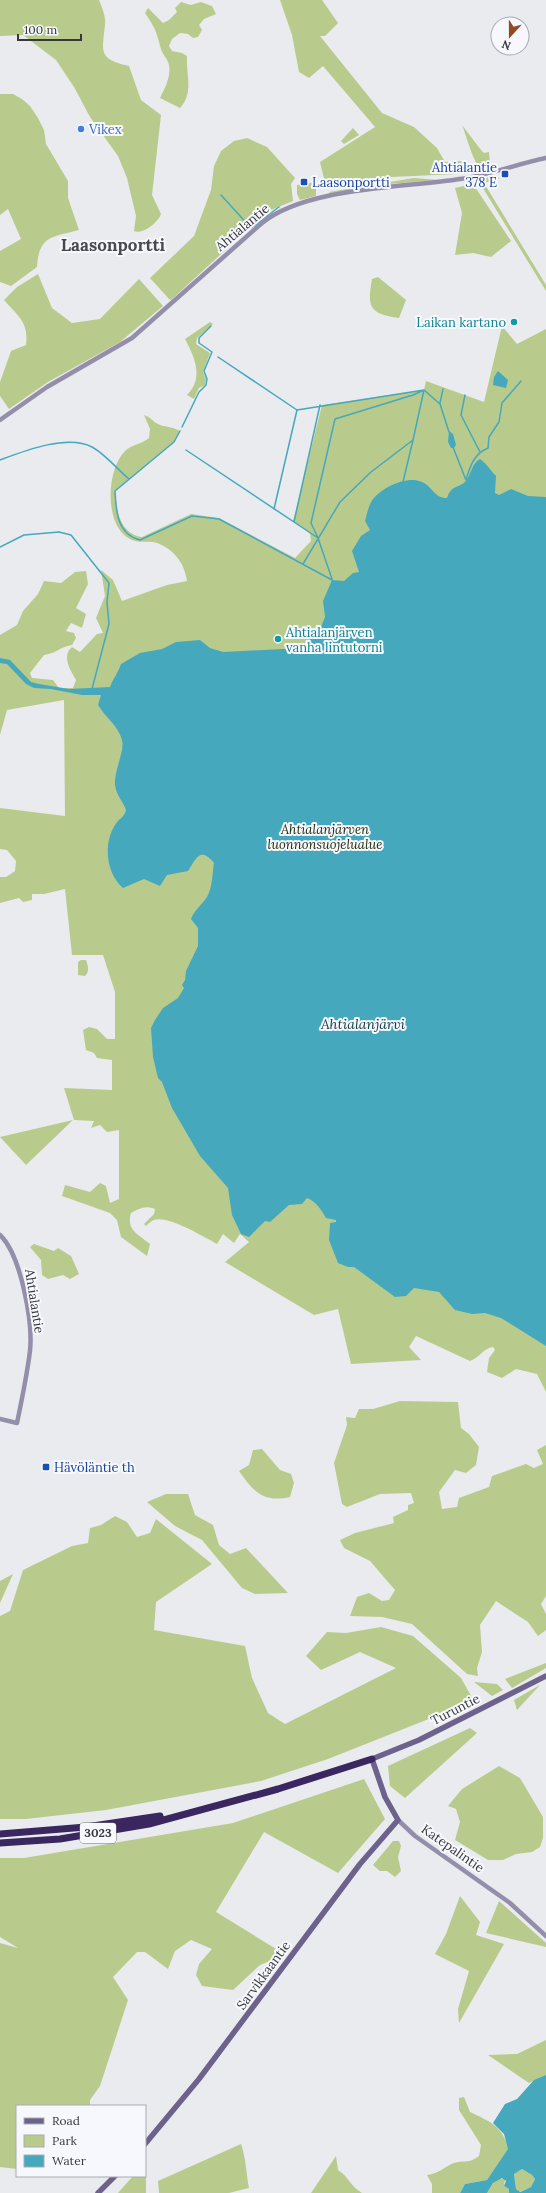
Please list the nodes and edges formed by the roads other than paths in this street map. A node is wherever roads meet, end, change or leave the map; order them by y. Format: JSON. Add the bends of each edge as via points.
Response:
{"nodes":[{"id":1,"x":546,"y":158,"type":"edge"},
{"id":2,"x":0,"y":420,"type":"edge"},
{"id":3,"x":0,"y":1235,"type":"edge"},
{"id":4,"x":0,"y":1419,"type":"edge"},
{"id":5,"x":546,"y":1676,"type":"edge"},
{"id":6,"x":372,"y":1759,"type":"junction"},
{"id":7,"x":194,"y":1810,"type":"junction"},
{"id":8,"x":398,"y":1820,"type":"junction"},
{"id":9,"x":0,"y":1834,"type":"edge"},
{"id":10,"x":0,"y":1843,"type":"edge"},
{"id":11,"x":546,"y":1936,"type":"edge"},
{"id":12,"x":146,"y":2143,"type":"edge"},
{"id":13,"x":114,"y":2177,"type":"edge"},
{"id":14,"x":98,"y":2193,"type":"edge"}],
"edges":[{"from":1,"to":2,"type":"street","name":"Ahtialantie","via":[[476,177],[329,197],[282,209],[262,222],[132,338],[47,387]]},
{"from":3,"to":4,"type":"street","name":"Ahtialantie","via":[[13,1252],[18,1266],[29,1323],[30,1350],[17,1423]]},
{"from":5,"to":6,"type":"main road","name":"Turuntie","via":[[433,1733]]},
{"from":6,"to":7,"type":"highway","number":"3023","via":[[278,1789]]},
{"from":6,"to":8,"type":"main road","name":"Katepalintie","via":[[385,1797]]},
{"from":7,"to":9,"type":"highway","number":"3023","via":[[86,1827]]},
{"from":7,"to":10,"type":"highway","number":"3023","via":[[149,1824],[86,1836]]},
{"from":8,"to":11,"type":"street","name":"Katepalintie","via":[[414,1836],[510,1902]]},
{"from":8,"to":12,"type":"main road","name":"Sarvikkaantie","via":[[360,1864],[199,2079]]},
{"from":13,"to":14,"type":"main road"}]}
